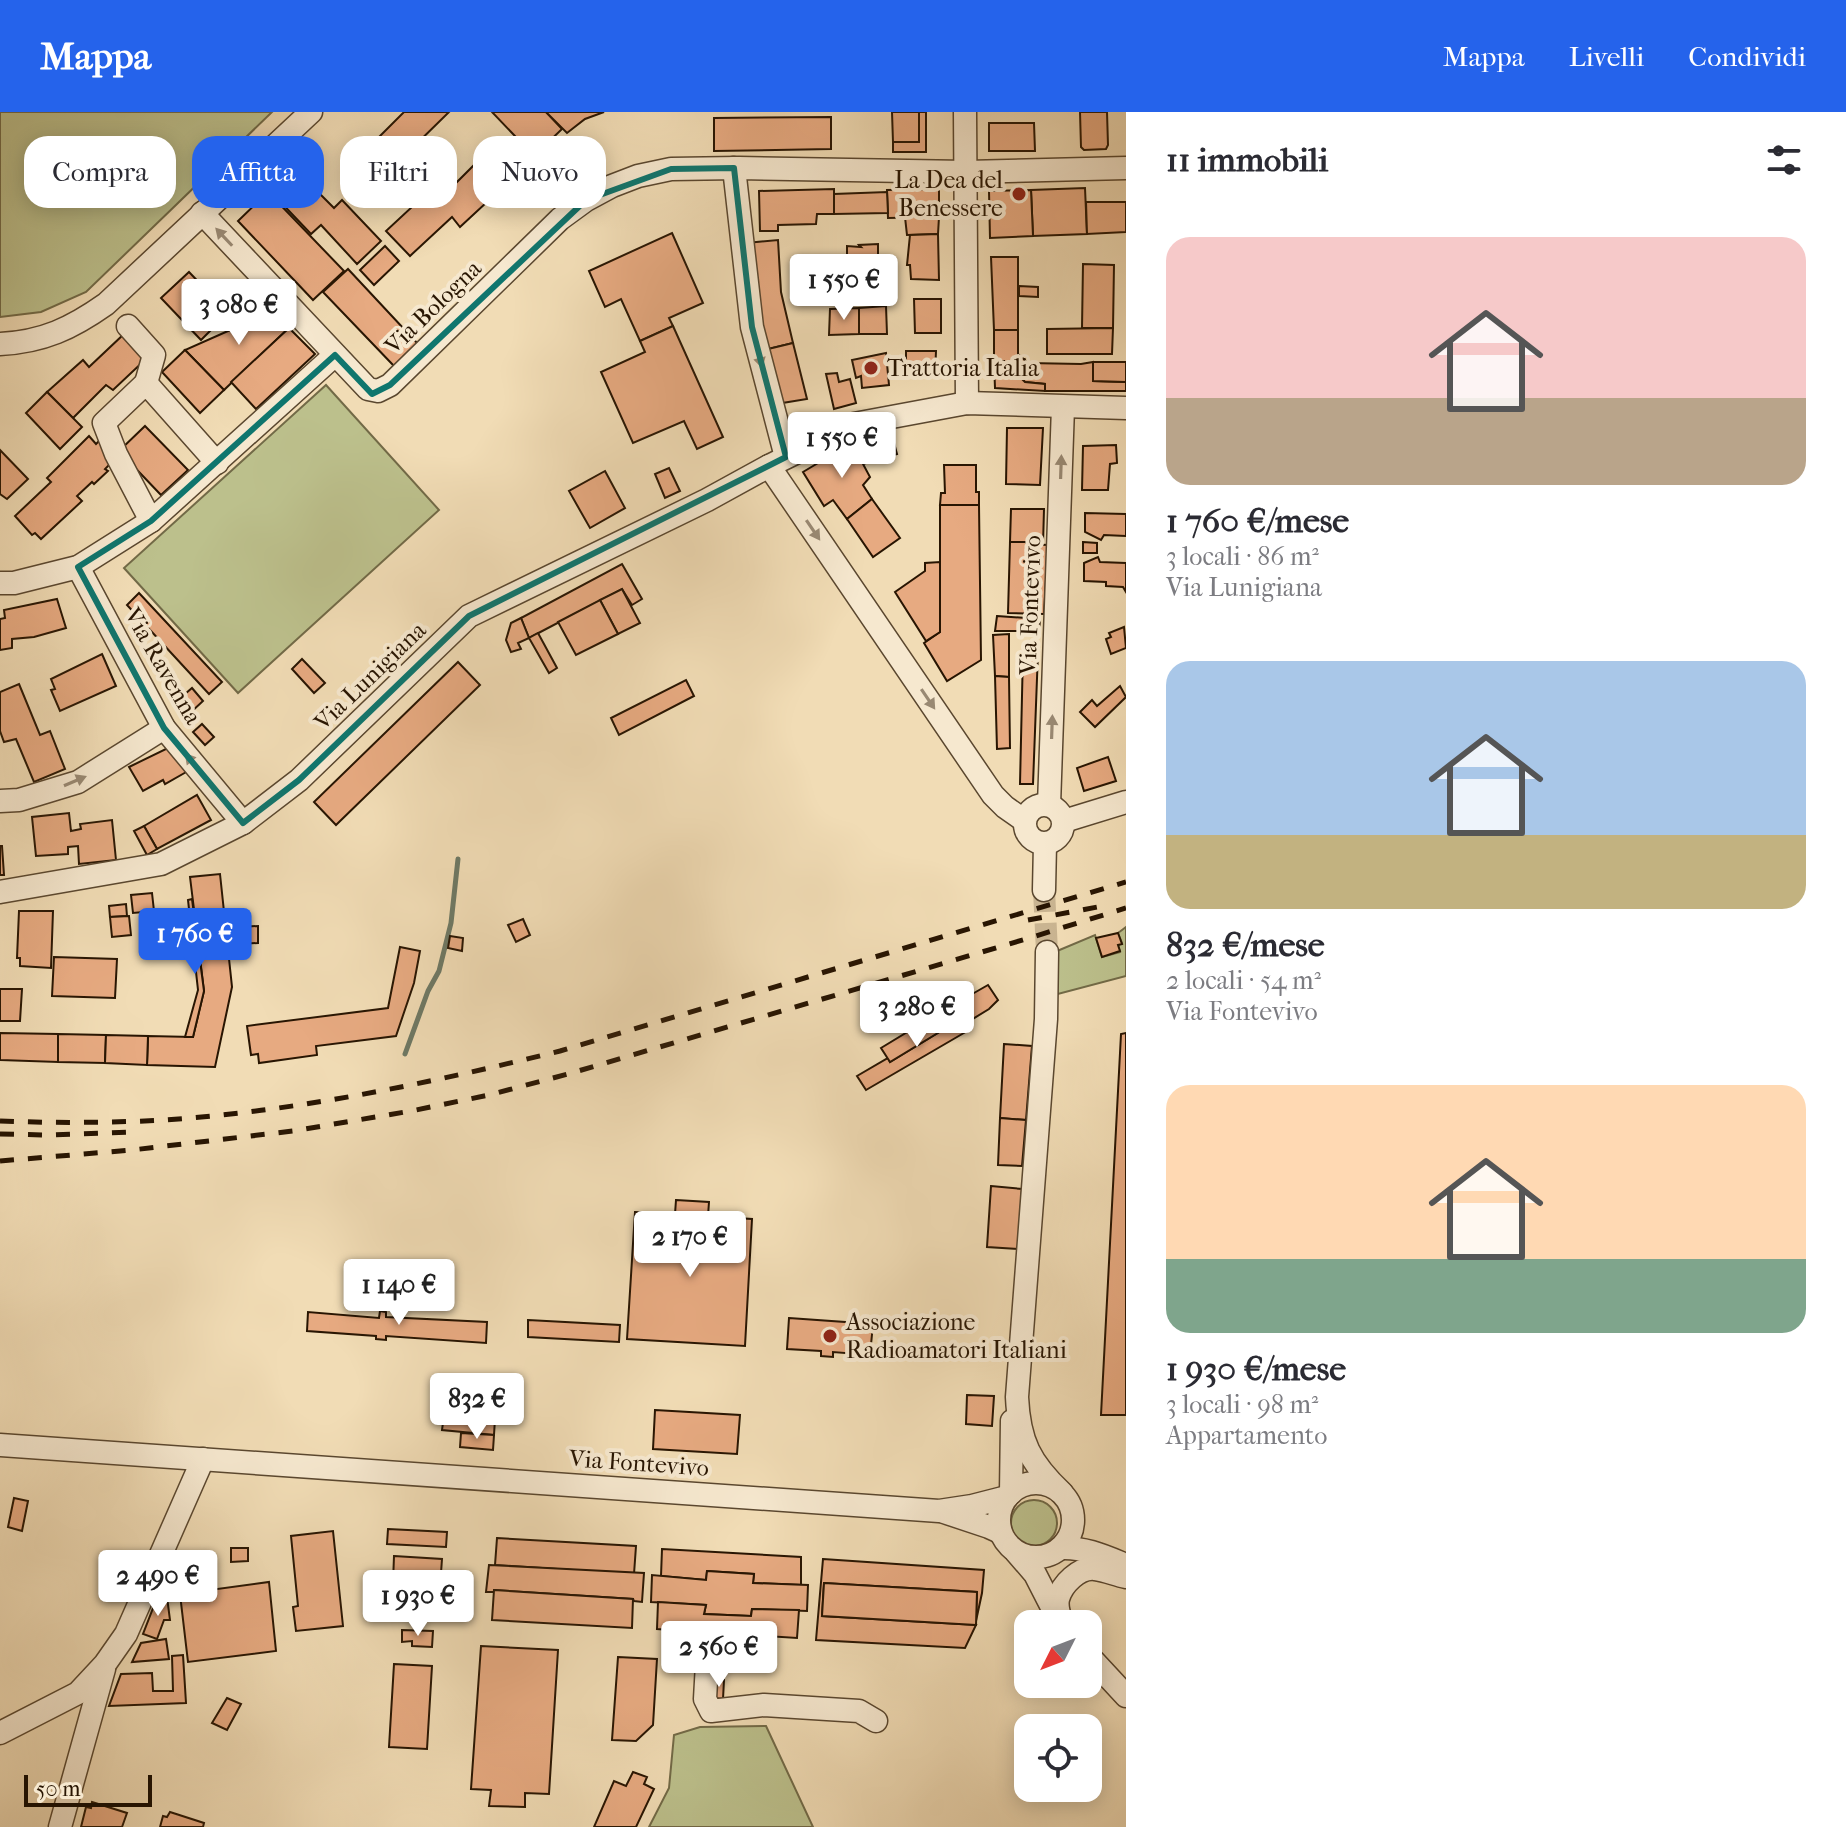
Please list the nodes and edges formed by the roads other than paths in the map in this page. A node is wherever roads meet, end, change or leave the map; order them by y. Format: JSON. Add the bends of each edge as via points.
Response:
{"nodes":[{"id":1,"x":311,"y":112,"type":"edge"},
{"id":2,"x":965,"y":112,"type":"edge"},
{"id":3,"x":777,"y":161,"type":"dead end"},
{"id":4,"x":737,"y":168,"type":"junction"},
{"id":5,"x":1126,"y":168,"type":"edge"},
{"id":6,"x":966,"y":172,"type":"junction"},
{"id":7,"x":202,"y":213,"type":"junction"},
{"id":8,"x":117,"y":315,"type":"junction"},
{"id":9,"x":0,"y":344,"type":"edge"},
{"id":10,"x":335,"y":355,"type":"junction"},
{"id":11,"x":146,"y":383,"type":"junction"},
{"id":12,"x":967,"y":403,"type":"junction"},
{"id":13,"x":1063,"y":407,"type":"junction"},
{"id":14,"x":1126,"y":408,"type":"edge"},
{"id":15,"x":778,"y":462,"type":"junction"},
{"id":16,"x":217,"y":463,"type":"junction"},
{"id":17,"x":151,"y":521,"type":"junction"},
{"id":18,"x":78,"y":567,"type":"junction"},
{"id":19,"x":0,"y":583,"type":"edge"},
{"id":20,"x":164,"y":728,"type":"junction"},
{"id":21,"x":0,"y":801,"type":"edge"},
{"id":22,"x":1126,"y":802,"type":"edge"},
{"id":23,"x":1056,"y":813,"type":"junction"},
{"id":24,"x":1025,"y":821,"type":"junction"},
{"id":25,"x":243,"y":823,"type":"junction"},
{"id":26,"x":1045,"y":844,"type":"junction"},
{"id":27,"x":1044,"y":890,"type":"tunnel mouth"},
{"id":28,"x":0,"y":892,"type":"edge"},
{"id":29,"x":1047,"y":952,"type":"tunnel mouth"},
{"id":30,"x":1017,"y":1397,"type":"junction"},
{"id":31,"x":0,"y":1445,"type":"edge"},
{"id":32,"x":203,"y":1459,"type":"junction"},
{"id":33,"x":1062,"y":1493,"type":"junction"},
{"id":34,"x":1009,"y":1495,"type":"junction"},
{"id":35,"x":939,"y":1511,"type":"junction"},
{"id":36,"x":1073,"y":1515,"type":"junction"},
{"id":37,"x":1000,"y":1532,"type":"junction"},
{"id":38,"x":1015,"y":1551,"type":"junction"},
{"id":39,"x":1057,"y":1551,"type":"junction"},
{"id":40,"x":1118,"y":1561,"type":"edge"},
{"id":41,"x":1126,"y":1577,"type":"edge"},
{"id":42,"x":1047,"y":1597,"type":"junction"},
{"id":43,"x":1054,"y":1610,"type":"edge"},
{"id":44,"x":1058,"y":1610,"type":"edge"},
{"id":45,"x":708,"y":1646,"type":"dead end"},
{"id":46,"x":105,"y":1664,"type":"junction"},
{"id":47,"x":1102,"y":1670,"type":"edge"},
{"id":48,"x":1126,"y":1696,"type":"edge"},
{"id":49,"x":876,"y":1721,"type":"dead end"},
{"id":50,"x":0,"y":1733,"type":"edge"},
{"id":51,"x":60,"y":1827,"type":"edge"}],
"edges":[{"from":1,"to":7,"type":"street"},
{"from":2,"to":6,"type":"street"},
{"from":3,"to":4,"type":"street"},
{"from":4,"to":6,"type":"street","name":"Via Bologna"},
{"from":4,"to":10,"type":"street","name":"Via Bologna","via":[[671,169],[638,176],[586,200],[378,391],[368,389]]},
{"from":4,"to":15,"type":"street","one_way":true,"via":[[752,327]]},
{"from":5,"to":6,"type":"street","name":"Via Bologna"},
{"from":6,"to":12,"type":"street"},
{"from":7,"to":8,"type":"street"},
{"from":10,"to":7,"type":"street","one_way":true},
{"from":8,"to":9,"type":"street"},
{"from":8,"to":11,"type":"street","via":[[154,355]]},
{"from":10,"to":16,"type":"street"},
{"from":11,"to":16,"type":"street"},
{"from":11,"to":17,"type":"street","via":[[104,423]]},
{"from":12,"to":13,"type":"street","name":"Via Lunigiana"},
{"from":12,"to":15,"type":"street","name":"Via Lunigiana","via":[[854,424]]},
{"from":13,"to":14,"type":"street","name":"Via Lunigiana"},
{"from":23,"to":13,"type":"street","name":"Via Fontevivo","one_way":true},
{"from":15,"to":24,"type":"street","one_way":true,"via":[[993,795]]},
{"from":15,"to":25,"type":"street","name":"Via Lunigiana","via":[[469,616],[299,780]]},
{"from":16,"to":17,"type":"street"},
{"from":17,"to":18,"type":"street"},
{"from":18,"to":19,"type":"street"},
{"from":18,"to":20,"type":"street","name":"Via Ravenna"},
{"from":21,"to":20,"type":"street","one_way":true,"via":[[78,782]]},
{"from":25,"to":20,"type":"street","name":"Via Ravenna","one_way":true},
{"from":22,"to":23,"type":"street"},
{"from":23,"to":24,"type":"street","via":[[1036,806]]},
{"from":23,"to":26,"type":"street","via":[[1062,833]]},
{"from":24,"to":26,"type":"street","via":[[1028,834]]},
{"from":25,"to":28,"type":"street","name":"Via Lunigiana","via":[[161,864]]},
{"from":26,"to":27,"type":"street"},
{"from":29,"to":30,"type":"street"},
{"from":30,"to":33,"type":"street","via":[[1029,1453]]},
{"from":30,"to":34,"type":"street"},
{"from":31,"to":32,"type":"street","name":"Via Fontevivo"},
{"from":32,"to":35,"type":"street","name":"Via Fontevivo"},
{"from":32,"to":46,"type":"street","via":[[126,1634]]},
{"from":33,"to":34,"type":"street","via":[[1039,1483]]},
{"from":33,"to":36,"type":"street"},
{"from":34,"to":35,"type":"street","name":"Via Fontevivo"},
{"from":34,"to":37,"type":"street","via":[[998,1520]]},
{"from":35,"to":37,"type":"street","name":"Via Fontevivo"},
{"from":36,"to":39,"type":"street","via":[[1068,1539]]},
{"from":36,"to":40,"type":"street"},
{"from":37,"to":38,"type":"street"},
{"from":38,"to":39,"type":"street","via":[[1038,1558]]},
{"from":38,"to":42,"type":"street"},
{"from":39,"to":40,"type":"street","via":[[1079,1549]]},
{"from":39,"to":42,"type":"street","via":[[1043,1578]]},
{"from":41,"to":44,"type":"street","via":[[1082,1571],[1062,1590]]},
{"from":42,"to":43,"type":"street"},
{"from":45,"to":49,"type":"street","via":[[705,1699],[711,1711],[764,1705],[859,1711]]},
{"from":46,"to":50,"type":"street","via":[[78,1693]]},
{"from":46,"to":51,"type":"street"},
{"from":47,"to":48,"type":"street"}]}
